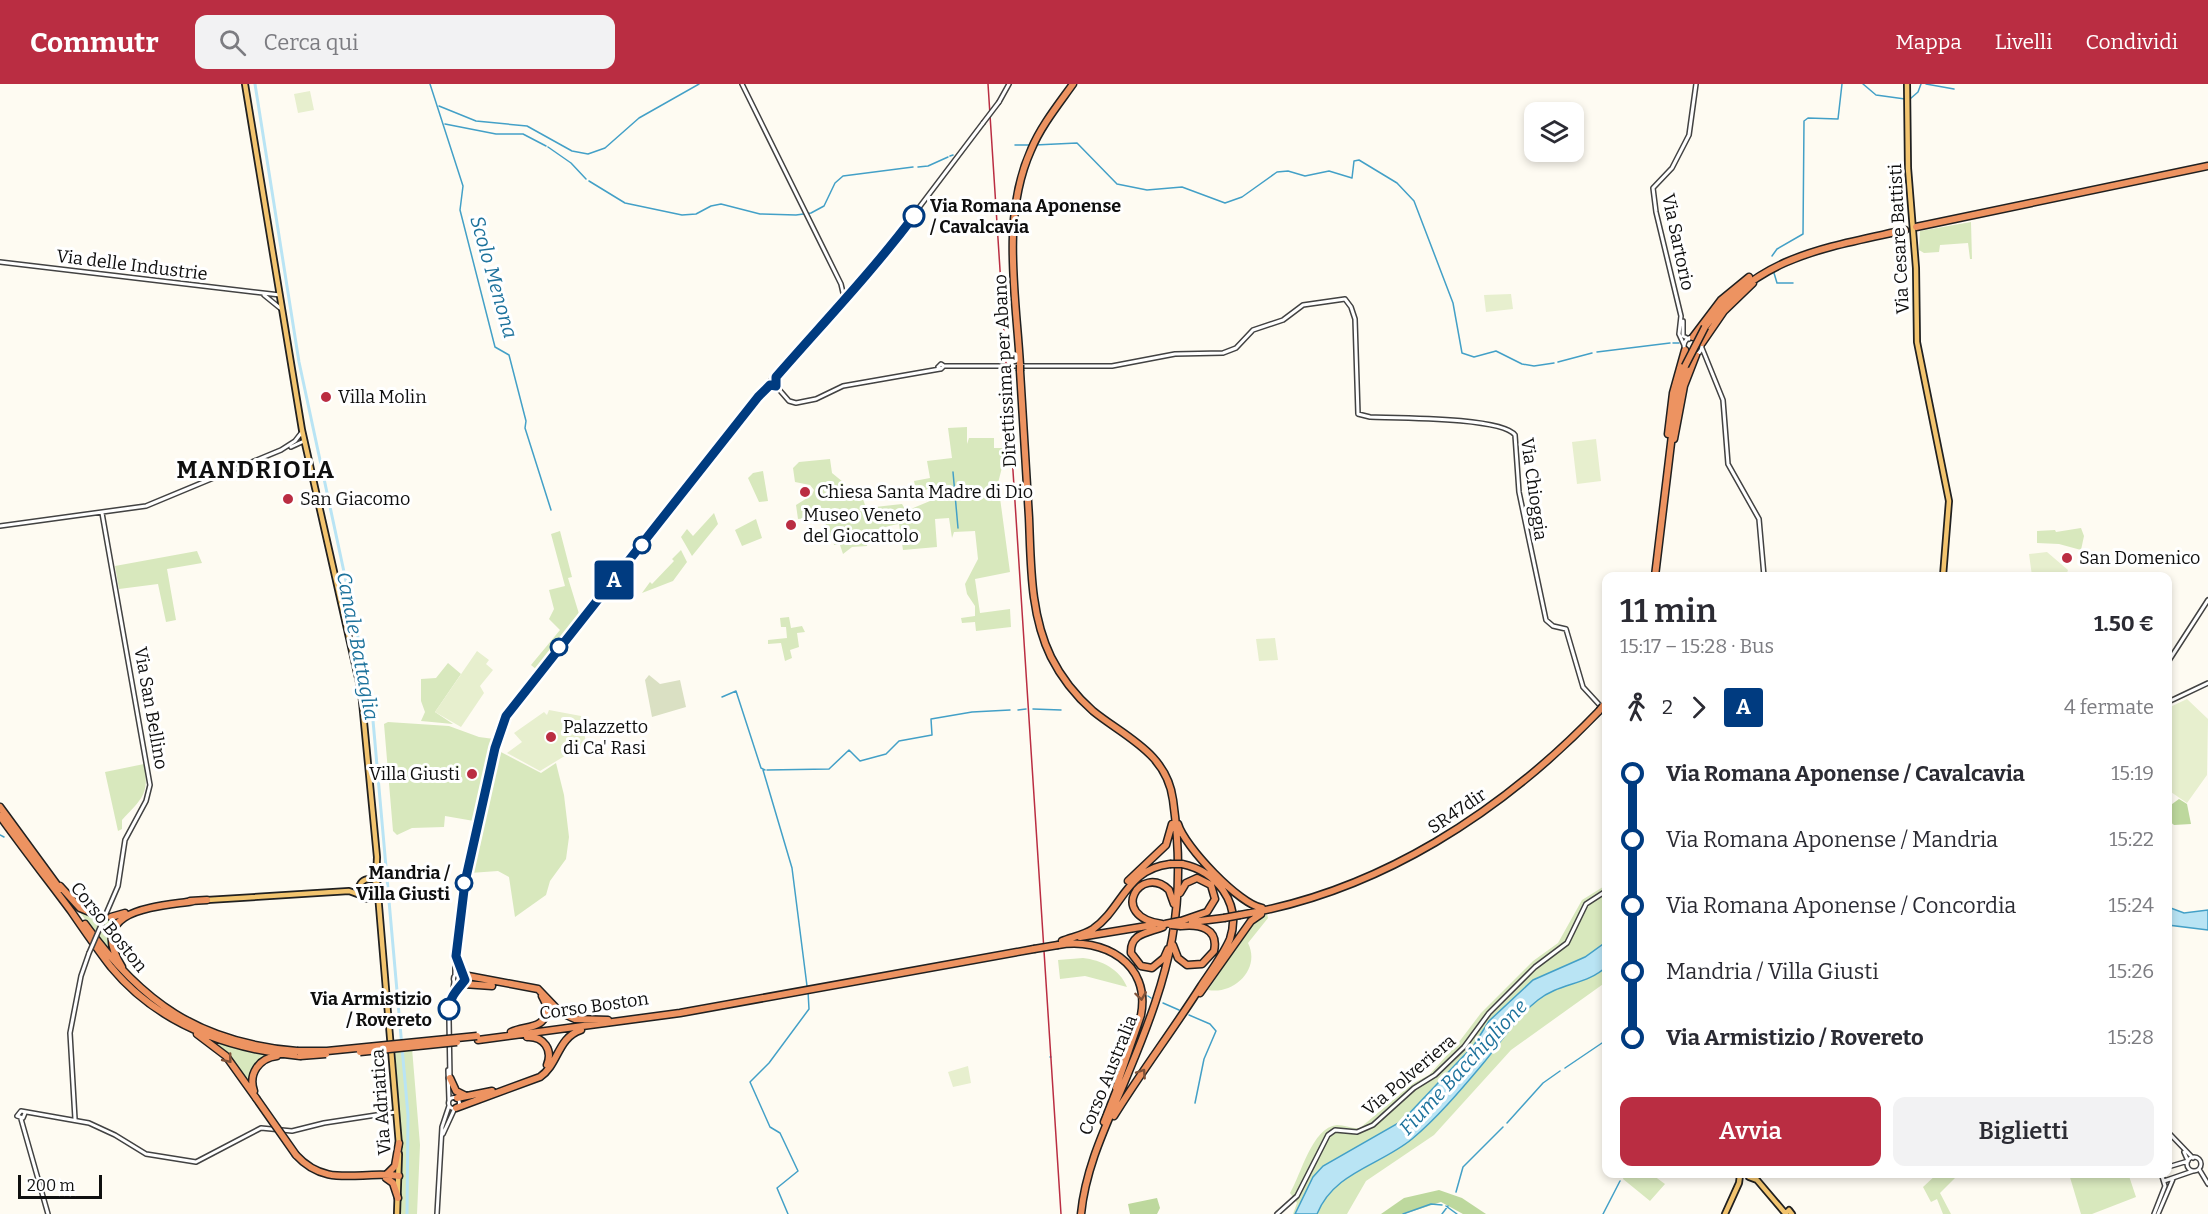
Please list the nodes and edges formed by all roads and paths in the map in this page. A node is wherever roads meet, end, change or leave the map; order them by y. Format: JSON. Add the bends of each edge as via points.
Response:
{"nodes":[{"id":1,"x":245,"y":84,"type":"edge"},
{"id":2,"x":742,"y":84,"type":"edge"},
{"id":3,"x":1009,"y":84,"type":"edge"},
{"id":4,"x":1073,"y":84,"type":"edge"},
{"id":5,"x":1696,"y":84,"type":"edge"},
{"id":6,"x":1907,"y":84,"type":"edge"},
{"id":7,"x":2208,"y":166,"type":"edge"},
{"id":8,"x":1916,"y":227,"type":"dead end"},
{"id":9,"x":1905,"y":230,"type":"dead end"},
{"id":10,"x":1788,"y":259,"type":"junction"},
{"id":11,"x":0,"y":262,"type":"edge"},
{"id":12,"x":844,"y":291,"type":"junction"},
{"id":13,"x":849,"y":293,"type":"junction"},
{"id":14,"x":260,"y":294,"type":"junction"},
{"id":15,"x":280,"y":297,"type":"junction"},
{"id":16,"x":844,"y":297,"type":"junction"},
{"id":17,"x":273,"y":300,"type":"junction"},
{"id":18,"x":282,"y":311,"type":"junction"},
{"id":19,"x":1682,"y":316,"type":"junction"},
{"id":20,"x":1691,"y":338,"type":"junction"},
{"id":21,"x":1702,"y":345,"type":"junction"},
{"id":22,"x":1685,"y":347,"type":"junction"},
{"id":23,"x":1697,"y":355,"type":"junction"},
{"id":24,"x":1707,"y":357,"type":"junction"},
{"id":25,"x":774,"y":380,"type":"junction"},
{"id":26,"x":770,"y":385,"type":"junction"},
{"id":27,"x":776,"y":386,"type":"junction"},
{"id":28,"x":302,"y":430,"type":"junction"},
{"id":29,"x":304,"y":440,"type":"junction"},
{"id":30,"x":296,"y":443,"type":"junction"},
{"id":31,"x":306,"y":450,"type":"junction"},
{"id":32,"x":1667,"y":472,"type":"junction"},
{"id":33,"x":102,"y":513,"type":"junction"},
{"id":34,"x":0,"y":526,"type":"edge"},
{"id":35,"x":1655,"y":572,"type":"edge"},
{"id":36,"x":1764,"y":572,"type":"edge"},
{"id":37,"x":1943,"y":572,"type":"edge"},
{"id":38,"x":2208,"y":600,"type":"edge"},
{"id":39,"x":2172,"y":656,"type":"edge"},
{"id":40,"x":2208,"y":683,"type":"edge"},
{"id":41,"x":2172,"y":700,"type":"edge"},
{"id":42,"x":1602,"y":706,"type":"edge"},
{"id":43,"x":1602,"y":710,"type":"edge"},
{"id":44,"x":1173,"y":797,"type":"junction"},
{"id":45,"x":1,"y":811,"type":"edge"},
{"id":46,"x":376,"y":850,"type":"junction"},
{"id":47,"x":1180,"y":867,"type":"junction"},
{"id":48,"x":48,"y":874,"type":"junction"},
{"id":49,"x":369,"y":879,"type":"junction"},
{"id":50,"x":376,"y":882,"type":"junction"},
{"id":51,"x":359,"y":886,"type":"junction"},
{"id":52,"x":349,"y":891,"type":"junction"},
{"id":53,"x":1602,"y":893,"type":"edge"},
{"id":54,"x":378,"y":894,"type":"junction"},
{"id":55,"x":360,"y":895,"type":"junction"},
{"id":56,"x":366,"y":899,"type":"junction"},
{"id":57,"x":207,"y":900,"type":"joint"},
{"id":58,"x":194,"y":901,"type":"junction"},
{"id":59,"x":1176,"y":904,"type":"junction"},
{"id":60,"x":1264,"y":910,"type":"junction"},
{"id":61,"x":1108,"y":912,"type":"junction"},
{"id":62,"x":381,"y":916,"type":"junction"},
{"id":63,"x":102,"y":917,"type":"dead end"},
{"id":64,"x":111,"y":917,"type":"dead end"},
{"id":65,"x":1180,"y":923,"type":"junction"},
{"id":66,"x":1165,"y":925,"type":"junction"},
{"id":67,"x":1173,"y":939,"type":"junction"},
{"id":68,"x":1061,"y":942,"type":"junction"},
{"id":69,"x":1168,"y":948,"type":"junction"},
{"id":70,"x":456,"y":956,"type":"junction"},
{"id":71,"x":462,"y":974,"type":"junction"},
{"id":72,"x":455,"y":975,"type":"junction"},
{"id":73,"x":130,"y":980,"type":"junction"},
{"id":74,"x":454,"y":982,"type":"junction"},
{"id":75,"x":461,"y":984,"type":"junction"},
{"id":76,"x":450,"y":1000,"type":"junction"},
{"id":77,"x":164,"y":1014,"type":"junction"},
{"id":78,"x":1181,"y":1017,"type":"junction"},
{"id":79,"x":608,"y":1022,"type":"junction"},
{"id":80,"x":511,"y":1032,"type":"junction"},
{"id":81,"x":499,"y":1037,"type":"junction"},
{"id":82,"x":478,"y":1038,"type":"junction"},
{"id":83,"x":298,"y":1053,"type":"junction"},
{"id":84,"x":448,"y":1066,"type":"junction"},
{"id":85,"x":450,"y":1078,"type":"junction"},
{"id":86,"x":472,"y":1097,"type":"junction"},
{"id":87,"x":256,"y":1098,"type":"junction"},
{"id":88,"x":456,"y":1098,"type":"junction"},
{"id":89,"x":449,"y":1100,"type":"junction"},
{"id":90,"x":1110,"y":1105,"type":"junction"},
{"id":91,"x":454,"y":1107,"type":"junction"},
{"id":92,"x":396,"y":1112,"type":"junction"},
{"id":93,"x":25,"y":1113,"type":"junction"},
{"id":94,"x":21,"y":1119,"type":"junction"},
{"id":95,"x":75,"y":1119,"type":"junction"},
{"id":96,"x":2172,"y":1136,"type":"edge"},
{"id":97,"x":1100,"y":1140,"type":"junction"},
{"id":98,"x":399,"y":1143,"type":"junction"},
{"id":99,"x":2184,"y":1152,"type":"dead end"},
{"id":100,"x":2193,"y":1158,"type":"junction"},
{"id":101,"x":2188,"y":1161,"type":"junction"},
{"id":102,"x":2172,"y":1166,"type":"edge"},
{"id":103,"x":2199,"y":1169,"type":"junction"},
{"id":104,"x":2193,"y":1171,"type":"junction"},
{"id":105,"x":387,"y":1176,"type":"junction"},
{"id":106,"x":399,"y":1176,"type":"junction"},
{"id":107,"x":1739,"y":1178,"type":"edge"},
{"id":108,"x":1746,"y":1178,"type":"edge"},
{"id":109,"x":1754,"y":1178,"type":"edge"},
{"id":110,"x":2163,"y":1178,"type":"edge"},
{"id":111,"x":2173,"y":1179,"type":"junction"},
{"id":112,"x":2164,"y":1181,"type":"junction"},
{"id":113,"x":1740,"y":1183,"type":"junction"},
{"id":114,"x":2208,"y":1184,"type":"edge"},
{"id":115,"x":398,"y":1198,"type":"junction"},
{"id":116,"x":1788,"y":1213,"type":"edge"},
{"id":117,"x":48,"y":1214,"type":"edge"},
{"id":118,"x":397,"y":1214,"type":"edge"},
{"id":119,"x":437,"y":1214,"type":"edge"},
{"id":120,"x":1079,"y":1214,"type":"edge"},
{"id":121,"x":1277,"y":1214,"type":"edge"},
{"id":122,"x":1725,"y":1214,"type":"edge"},
{"id":123,"x":2156,"y":1214,"type":"edge"}],
"edges":[{"from":1,"to":15,"type":"main road"},
{"from":2,"to":12,"type":"street"},
{"from":3,"to":13,"type":"street","bridge":true,"via":[[935,189]]},
{"from":4,"to":44,"type":"highway","name":"Direttissima per Abano","via":[[1031,149],[1018,189],[1014,222],[1035,604],[1043,639],[1061,674],[1092,710],[1150,753],[1166,775]]},
{"from":5,"to":19,"type":"street","name":"Via Sartorio","via":[[1689,135],[1672,168],[1653,188],[1670,277]]},
{"from":6,"to":37,"type":"main road","name":"Via Cesare Battisti","via":[[1916,337],[1949,495]]},
{"from":7,"to":8,"type":"highway"},
{"from":9,"to":10,"type":"highway"},
{"from":10,"to":20,"type":"highway","via":[[1770,265],[1734,288]]},
{"from":10,"to":21,"type":"highway","via":[[1738,297],[1718,318]]},
{"from":10,"to":32,"type":"highway","bridge":true,"via":[[1742,288],[1705,327],[1685,366],[1677,395]]},
{"from":11,"to":14,"type":"street","name":"Via delle Industrie"},
{"from":12,"to":13,"type":"street"},
{"from":12,"to":16,"type":"street"},
{"from":13,"to":16,"type":"street"},
{"from":14,"to":15,"type":"street","name":"Via delle Industrie"},
{"from":14,"to":17,"type":"street","name":"Via delle Industrie"},
{"from":15,"to":17,"type":"street"},
{"from":15,"to":18,"type":"main road"},
{"from":16,"to":25,"type":"street"},
{"from":17,"to":18,"type":"street","name":"Via delle Industrie"},
{"from":18,"to":28,"type":"main road"},
{"from":19,"to":20,"type":"street","via":[[1683,336]]},
{"from":19,"to":22,"type":"street","name":"Via Sartorio","via":[[1679,334]]},
{"from":20,"to":21,"type":"street"},
{"from":20,"to":22,"type":"street"},
{"from":21,"to":23,"type":"street"},
{"from":21,"to":24,"type":"street"},
{"from":22,"to":23,"type":"street","via":[[1690,355]]},
{"from":22,"to":32,"type":"highway","via":[[1670,410]]},
{"from":23,"to":24,"type":"street"},
{"from":23,"to":32,"type":"highway","via":[[1684,386]]},
{"from":24,"to":36,"type":"street","via":[[1722,400],[1728,464],[1759,519]]},
{"from":25,"to":26,"type":"street"},
{"from":25,"to":27,"type":"street"},
{"from":26,"to":27,"type":"street"},
{"from":26,"to":70,"type":"street","via":[[506,716],[466,872]]},
{"from":27,"to":42,"type":"street","name":"Via Chioggia","via":[[789,401],[796,403],[816,399],[843,386],[903,377],[941,366],[1112,366],[1175,354],[1228,353],[1253,330],[1283,320],[1299,306],[1345,299],[1355,319],[1358,414],[1453,419],[1515,435],[1519,492],[1546,620],[1566,629],[1583,687]]},
{"from":28,"to":29,"type":"main road"},
{"from":28,"to":30,"type":"street"},
{"from":29,"to":30,"type":"street"},
{"from":29,"to":31,"type":"main road"},
{"from":30,"to":31,"type":"street"},
{"from":30,"to":33,"type":"street","via":[[154,504]]},
{"from":31,"to":46,"type":"main road","via":[[361,691]]},
{"from":32,"to":35,"type":"highway"},
{"from":33,"to":34,"type":"street"},
{"from":33,"to":95,"type":"street","name":"Via San Bellino","bridge":true,"via":[[150,784],[124,845],[118,886],[81,976],[70,1032]]},
{"from":38,"to":39,"type":"street"},
{"from":40,"to":41,"type":"street"},
{"from":43,"to":60,"type":"highway","name":"SR47dir","number":"SR47dir","via":[[1507,794],[1455,832],[1391,866],[1298,903]]},
{"from":44,"to":47,"type":"highway","name":"Direttissima per Abano"},
{"from":44,"to":60,"type":"highway","via":[[1179,828],[1189,846],[1243,900]]},
{"from":44,"to":61,"type":"highway","via":[[1168,840],[1130,880]]},
{"from":45,"to":48,"type":"highway","name":"Corso Boston"},
{"from":45,"to":77,"type":"highway","name":"Corso Boston","via":[[8,827],[112,968]]},
{"from":46,"to":49,"type":"main road"},
{"from":46,"to":50,"type":"main road"},
{"from":47,"to":59,"type":"highway","name":"Direttissima per Abano"},
{"from":47,"to":61,"type":"highway","name":"Corso Boston","bridge":true,"via":[[1170,864],[1151,868],[1136,878]]},
{"from":47,"to":78,"type":"highway","name":"Corso Boston","via":[[1198,868],[1214,878],[1226,894],[1232,914],[1230,938],[1224,951]]},
{"from":48,"to":63,"type":"highway","via":[[80,908]]},
{"from":48,"to":73,"type":"highway","name":"Corso Boston"},
{"from":49,"to":50,"type":"main road"},
{"from":49,"to":51,"type":"main road"},
{"from":50,"to":54,"type":"main road"},
{"from":51,"to":52,"type":"main road"},
{"from":51,"to":55,"type":"main road"},
{"from":52,"to":55,"type":"main road"},
{"from":52,"to":57,"type":"main road"},
{"from":53,"to":121,"type":"street","name":"Via Polveriera","via":[[1590,900],[1580,914],[1567,943],[1504,998],[1435,1075],[1414,1088],[1373,1125],[1357,1132],[1335,1130],[1328,1135],[1297,1196]]},
{"from":54,"to":56,"type":"main road"},
{"from":54,"to":62,"type":"main road","name":"Via Adriatica"},
{"from":55,"to":56,"type":"main road"},
{"from":56,"to":62,"type":"main road","via":[[374,903]]},
{"from":57,"to":58,"type":"highway"},
{"from":58,"to":64,"type":"highway","via":[[146,905]]},
{"from":58,"to":73,"type":"highway","via":[[142,908],[119,923],[112,943]]},
{"from":59,"to":65,"type":"highway","via":[[1183,886],[1192,879],[1206,881],[1215,895],[1207,912]]},
{"from":59,"to":66,"type":"highway","via":[[1170,890],[1158,882],[1147,882],[1135,892],[1132,903],[1137,915],[1144,921]]},
{"from":59,"to":67,"type":"highway","name":"Direttissima per Abano"},
{"from":59,"to":69,"type":"highway","name":"Direttissima per Abano"},
{"from":60,"to":65,"type":"highway","number":"SR47dir","bridge":true},
{"from":60,"to":78,"type":"highway","via":[[1251,921]]},
{"from":61,"to":68,"type":"highway","name":"Corso Boston","via":[[1093,929]]},
{"from":62,"to":92,"type":"main road","name":"Via Adriatica"},
{"from":65,"to":66,"type":"highway","number":"SR47dir","bridge":true},
{"from":65,"to":67,"type":"highway","via":[[1208,930],[1215,944],[1212,955],[1202,964],[1187,965],[1176,954]]},
{"from":66,"to":68,"type":"highway","number":"SR47dir"},
{"from":66,"to":68,"type":"highway","number":"SR47dir"},
{"from":66,"to":69,"type":"highway","via":[[1139,936],[1131,953],[1141,966],[1152,968],[1164,958]]},
{"from":67,"to":97,"type":"highway","name":"Direttissima per Abano","via":[[1156,1004]]},
{"from":68,"to":79,"type":"highway","name":"Corso Boston","bridge":true},
{"from":68,"to":90,"type":"highway","name":"Corso Boston","one_way":true,"via":[[1100,945],[1118,954],[1134,972],[1141,989],[1143,1006],[1138,1026]]},
{"from":69,"to":90,"type":"highway","name":"Corso Australia","via":[[1154,1001]]},
{"from":70,"to":71,"type":"street"},
{"from":70,"to":72,"type":"street"},
{"from":71,"to":72,"type":"street"},
{"from":71,"to":75,"type":"street"},
{"from":71,"to":79,"type":"highway","via":[[538,989],[571,1018]]},
{"from":72,"to":74,"type":"street"},
{"from":73,"to":83,"type":"highway","name":"Corso Boston","via":[[165,1008],[198,1026],[244,1042]]},
{"from":74,"to":75,"type":"street"},
{"from":74,"to":76,"type":"street"},
{"from":75,"to":76,"type":"street"},
{"from":75,"to":80,"type":"highway","via":[[535,991],[542,996],[548,1008],[543,1021]]},
{"from":76,"to":84,"type":"street"},
{"from":77,"to":83,"type":"highway","name":"Corso Boston","via":[[191,1029],[243,1048]]},
{"from":77,"to":87,"type":"highway","one_way":true,"via":[[221,1050]]},
{"from":97,"to":78,"type":"highway","name":"Corso Boston","one_way":true},
{"from":79,"to":80,"type":"highway","name":"Corso Boston"},
{"from":79,"to":81,"type":"highway","name":"Corso Boston"},
{"from":79,"to":91,"type":"highway","via":[[570,1035],[540,1077]]},
{"from":80,"to":82,"type":"highway","name":"Corso Boston"},
{"from":81,"to":82,"type":"highway","name":"Corso Boston"},
{"from":81,"to":86,"type":"highway","via":[[540,1039],[549,1051],[548,1065],[535,1075]]},
{"from":82,"to":83,"type":"highway","name":"Corso Boston","bridge":true},
{"from":83,"to":87,"type":"highway","via":[[261,1062],[251,1079]]},
{"from":84,"to":85,"type":"street"},
{"from":84,"to":89,"type":"street"},
{"from":85,"to":86,"type":"highway","via":[[457,1092]]},
{"from":85,"to":88,"type":"street"},
{"from":86,"to":88,"type":"highway"},
{"from":87,"to":105,"type":"highway","bridge":true,"via":[[309,1168],[325,1175]]},
{"from":88,"to":89,"type":"street"},
{"from":88,"to":91,"type":"street","via":[[459,1103]]},
{"from":89,"to":91,"type":"street"},
{"from":90,"to":120,"type":"highway","name":"Corso Australia","via":[[1086,1170]]},
{"from":91,"to":119,"type":"street","via":[[443,1136]]},
{"from":92,"to":95,"type":"street","via":[[292,1131],[264,1127],[196,1162],[147,1154],[110,1132]]},
{"from":92,"to":98,"type":"main road","name":"Via Adriatica"},
{"from":93,"to":94,"type":"street"},
{"from":93,"to":94,"type":"street","via":[[18,1113]]},
{"from":93,"to":95,"type":"street"},
{"from":94,"to":117,"type":"street"},
{"from":96,"to":100,"type":"street"},
{"from":97,"to":120,"type":"highway","name":"Corso Australia"},
{"from":98,"to":105,"type":"highway","via":[[394,1166]]},
{"from":98,"to":106,"type":"main road","name":"Via Adriatica"},
{"from":99,"to":101,"type":"street"},
{"from":100,"to":101,"type":"street"},
{"from":100,"to":103,"type":"street","via":[[2200,1161]]},
{"from":101,"to":102,"type":"street"},
{"from":101,"to":104,"type":"street"},
{"from":103,"to":104,"type":"street"},
{"from":103,"to":114,"type":"street"},
{"from":104,"to":111,"type":"street"},
{"from":105,"to":106,"type":"highway"},
{"from":105,"to":115,"type":"highway"},
{"from":106,"to":115,"type":"main road","name":"Via Adriatica"},
{"from":107,"to":113,"type":"main road"},
{"from":108,"to":113,"type":"main road"},
{"from":109,"to":116,"type":"main road"},
{"from":110,"to":112,"type":"street"},
{"from":111,"to":112,"type":"street"},
{"from":111,"to":123,"type":"street"},
{"from":112,"to":123,"type":"street"},
{"from":113,"to":122,"type":"main road"},
{"from":115,"to":118,"type":"main road","name":"Via Adriatica"}]}
